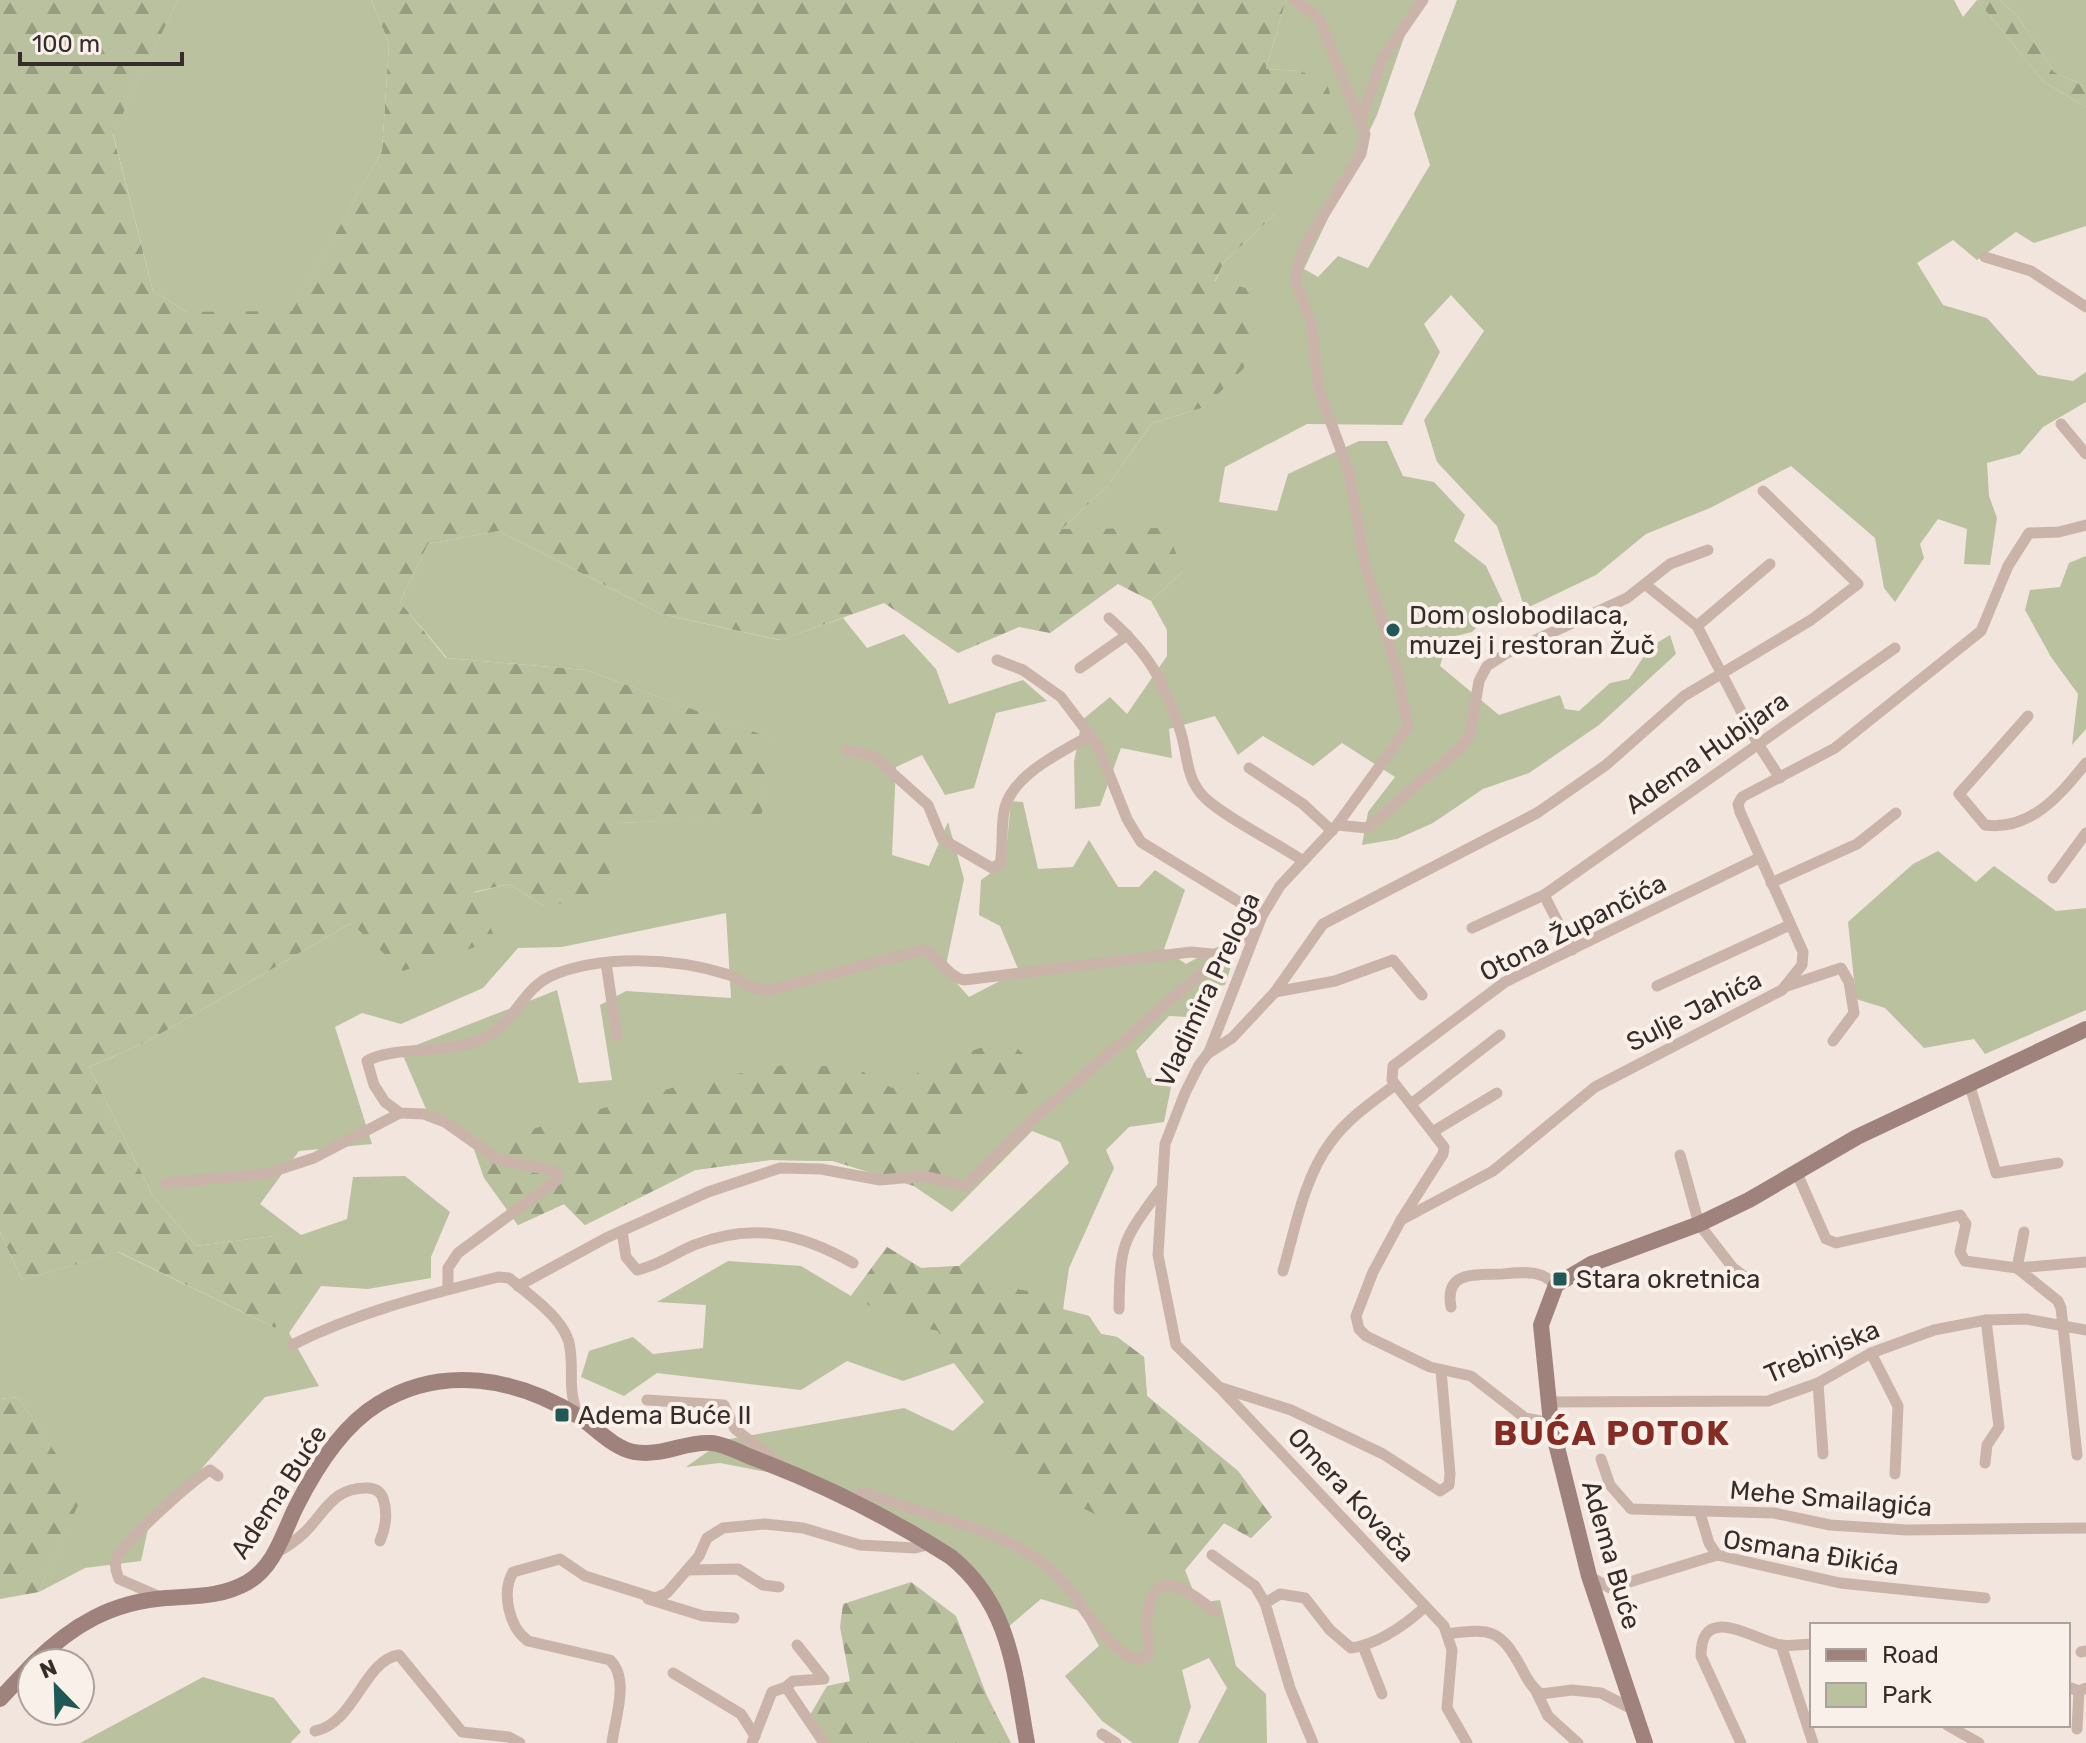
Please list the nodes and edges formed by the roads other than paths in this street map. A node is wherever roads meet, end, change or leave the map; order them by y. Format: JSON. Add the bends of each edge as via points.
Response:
{"nodes":[{"id":1,"x":1295,"y":0,"type":"edge"},
{"id":2,"x":1423,"y":0,"type":"edge"},
{"id":3,"x":1361,"y":120,"type":"junction"},
{"id":4,"x":1985,"y":257,"type":"dead end"},
{"id":5,"x":2086,"y":307,"type":"edge"},
{"id":6,"x":2061,"y":424,"type":"dead end"},
{"id":7,"x":2086,"y":454,"type":"edge"},
{"id":8,"x":1763,"y":491,"type":"dead end"},
{"id":9,"x":2086,"y":525,"type":"edge"},
{"id":10,"x":1708,"y":550,"type":"dead end"},
{"id":11,"x":1770,"y":564,"type":"dead end"},
{"id":12,"x":1646,"y":585,"type":"junction"},
{"id":13,"x":1109,"y":618,"type":"dead end"},
{"id":14,"x":1697,"y":626,"type":"junction"},
{"id":15,"x":1127,"y":635,"type":"junction"},
{"id":16,"x":1895,"y":648,"type":"dead end"},
{"id":17,"x":997,"y":660,"type":"dead end"},
{"id":18,"x":1080,"y":668,"type":"dead end"},
{"id":19,"x":1723,"y":673,"type":"junction"},
{"id":20,"x":2028,"y":716,"type":"dead end"},
{"id":21,"x":1091,"y":735,"type":"junction"},
{"id":22,"x":1758,"y":744,"type":"junction"},
{"id":23,"x":846,"y":750,"type":"dead end"},
{"id":24,"x":2086,"y":763,"type":"edge"},
{"id":25,"x":1249,"y":768,"type":"dead end"},
{"id":26,"x":1780,"y":778,"type":"junction"},
{"id":27,"x":1896,"y":813,"type":"dead end"},
{"id":28,"x":1335,"y":828,"type":"junction"},
{"id":29,"x":2086,"y":833,"type":"edge"},
{"id":30,"x":1759,"y":858,"type":"junction"},
{"id":31,"x":1303,"y":861,"type":"junction"},
{"id":32,"x":2053,"y":878,"type":"dead end"},
{"id":33,"x":1771,"y":883,"type":"junction"},
{"id":34,"x":1544,"y":895,"type":"junction"},
{"id":35,"x":1261,"y":920,"type":"junction"},
{"id":36,"x":1790,"y":925,"type":"junction"},
{"id":37,"x":1472,"y":928,"type":"dead end"},
{"id":38,"x":1572,"y":950,"type":"junction"},
{"id":39,"x":1222,"y":955,"type":"junction"},
{"id":40,"x":606,"y":963,"type":"junction"},
{"id":41,"x":1657,"y":986,"type":"dead end"},
{"id":42,"x":1787,"y":986,"type":"junction"},
{"id":43,"x":1275,"y":992,"type":"junction"},
{"id":44,"x":1422,"y":995,"type":"dead end"},
{"id":45,"x":2086,"y":1029,"type":"edge"},
{"id":46,"x":1500,"y":1035,"type":"dead end"},
{"id":47,"x":617,"y":1036,"type":"dead end"},
{"id":48,"x":1833,"y":1041,"type":"dead end"},
{"id":49,"x":1209,"y":1052,"type":"junction"},
{"id":50,"x":1969,"y":1083,"type":"junction"},
{"id":51,"x":1395,"y":1085,"type":"junction"},
{"id":52,"x":1497,"y":1093,"type":"dead end"},
{"id":53,"x":1411,"y":1104,"type":"junction"},
{"id":54,"x":400,"y":1113,"type":"junction"},
{"id":55,"x":1434,"y":1131,"type":"junction"},
{"id":56,"x":1680,"y":1155,"type":"dead end"},
{"id":57,"x":2058,"y":1163,"type":"dead end"},
{"id":58,"x":1796,"y":1171,"type":"junction"},
{"id":59,"x":166,"y":1183,"type":"dead end"},
{"id":60,"x":1162,"y":1187,"type":"junction"},
{"id":61,"x":1401,"y":1220,"type":"junction"},
{"id":62,"x":1699,"y":1224,"type":"junction"},
{"id":63,"x":622,"y":1231,"type":"junction"},
{"id":64,"x":2024,"y":1232,"type":"dead end"},
{"id":65,"x":2086,"y":1262,"type":"edge"},
{"id":66,"x":853,"y":1263,"type":"dead end"},
{"id":67,"x":2017,"y":1268,"type":"junction"},
{"id":68,"x":1283,"y":1271,"type":"dead end"},
{"id":69,"x":1556,"y":1285,"type":"junction"},
{"id":70,"x":518,"y":1286,"type":"junction"},
{"id":71,"x":1757,"y":1286,"type":"dead end"},
{"id":72,"x":448,"y":1288,"type":"junction"},
{"id":73,"x":1451,"y":1307,"type":"dead end"},
{"id":74,"x":1119,"y":1309,"type":"dead end"},
{"id":75,"x":1986,"y":1320,"type":"junction"},
{"id":76,"x":2062,"y":1326,"type":"junction"},
{"id":77,"x":2086,"y":1330,"type":"edge"},
{"id":78,"x":292,"y":1345,"type":"dead end"},
{"id":79,"x":1871,"y":1353,"type":"junction"},
{"id":80,"x":1441,"y":1370,"type":"junction"},
{"id":81,"x":1818,"y":1383,"type":"junction"},
{"id":82,"x":1219,"y":1387,"type":"junction"},
{"id":83,"x":647,"y":1400,"type":"dead end"},
{"id":84,"x":1548,"y":1402,"type":"junction"},
{"id":85,"x":578,"y":1417,"type":"junction"},
{"id":86,"x":1551,"y":1423,"type":"junction"},
{"id":87,"x":1823,"y":1454,"type":"dead end"},
{"id":88,"x":2077,"y":1455,"type":"dead end"},
{"id":89,"x":1601,"y":1459,"type":"dead end"},
{"id":90,"x":1985,"y":1463,"type":"dead end"},
{"id":91,"x":788,"y":1471,"type":"junction"},
{"id":92,"x":1895,"y":1474,"type":"dead end"},
{"id":93,"x":218,"y":1476,"type":"dead end"},
{"id":94,"x":847,"y":1501,"type":"junction"},
{"id":95,"x":1700,"y":1513,"type":"junction"},
{"id":96,"x":2086,"y":1528,"type":"edge"},
{"id":97,"x":380,"y":1541,"type":"dead end"},
{"id":98,"x":932,"y":1544,"type":"junction"},
{"id":99,"x":273,"y":1555,"type":"junction"},
{"id":100,"x":1212,"y":1555,"type":"dead end"},
{"id":101,"x":1717,"y":1555,"type":"junction"},
{"id":102,"x":687,"y":1570,"type":"junction"},
{"id":103,"x":1589,"y":1576,"type":"junction"},
{"id":104,"x":779,"y":1587,"type":"dead end"},
{"id":105,"x":644,"y":1597,"type":"junction"},
{"id":106,"x":162,"y":1598,"type":"junction"},
{"id":107,"x":1985,"y":1598,"type":"dead end"},
{"id":108,"x":1265,"y":1603,"type":"junction"},
{"id":109,"x":1425,"y":1607,"type":"junction"},
{"id":110,"x":1216,"y":1612,"type":"dead end"},
{"id":111,"x":734,"y":1618,"type":"dead end"},
{"id":112,"x":1447,"y":1634,"type":"junction"},
{"id":113,"x":1810,"y":1644,"type":"edge"},
{"id":114,"x":797,"y":1645,"type":"dead end"},
{"id":115,"x":1781,"y":1645,"type":"junction"},
{"id":116,"x":1363,"y":1646,"type":"junction"},
{"id":117,"x":53,"y":1647,"type":"edge"},
{"id":118,"x":673,"y":1673,"type":"dead end"},
{"id":119,"x":16,"y":1682,"type":"edge"},
{"id":120,"x":786,"y":1687,"type":"junction"},
{"id":121,"x":2078,"y":1689,"type":"edge"},
{"id":122,"x":1535,"y":1691,"type":"junction"},
{"id":123,"x":1382,"y":1694,"type":"dead end"},
{"id":124,"x":0,"y":1699,"type":"edge"},
{"id":125,"x":1632,"y":1709,"type":"junction"},
{"id":126,"x":1951,"y":1727,"type":"edge"},
{"id":127,"x":2077,"y":1729,"type":"dead end"},
{"id":128,"x":315,"y":1731,"type":"dead end"},
{"id":129,"x":1102,"y":1734,"type":"dead end"},
{"id":130,"x":753,"y":1739,"type":"edge"},
{"id":131,"x":520,"y":1743,"type":"edge"},
{"id":132,"x":612,"y":1743,"type":"edge"},
{"id":133,"x":824,"y":1743,"type":"edge"},
{"id":134,"x":1027,"y":1743,"type":"edge"},
{"id":135,"x":1116,"y":1743,"type":"edge"},
{"id":136,"x":1313,"y":1743,"type":"edge"},
{"id":137,"x":1467,"y":1743,"type":"edge"},
{"id":138,"x":1578,"y":1743,"type":"edge"},
{"id":139,"x":1645,"y":1743,"type":"edge"},
{"id":140,"x":1741,"y":1743,"type":"edge"},
{"id":141,"x":1813,"y":1743,"type":"edge"},
{"id":142,"x":1979,"y":1743,"type":"edge"}],
"edges":[{"from":1,"to":3,"type":"street","name":"Vladimira Preloga","via":[[1319,18]]},
{"from":2,"to":3,"type":"street","via":[[1381,61]]},
{"from":3,"to":28,"type":"street","name":"Vladimira Preloga","via":[[1361,154],[1321,213],[1295,279],[1312,326],[1319,390],[1349,472],[1365,565],[1408,719],[1404,735]]},
{"from":4,"to":5,"type":"street","via":[[2031,271]]},
{"from":6,"to":7,"type":"street"},
{"from":8,"to":19,"type":"street","via":[[1858,584],[1811,620]]},
{"from":9,"to":26,"type":"street","name":"Sulje Jahića","via":[[2029,533],[2008,566],[1981,631],[1835,748]]},
{"from":10,"to":12,"type":"street","via":[[1670,564]]},
{"from":11,"to":14,"type":"street"},
{"from":12,"to":14,"type":"street"},
{"from":12,"to":28,"type":"street","via":[[1487,666],[1479,681],[1470,735],[1460,748],[1367,828]]},
{"from":13,"to":15,"type":"street"},
{"from":14,"to":19,"type":"street"},
{"from":15,"to":18,"type":"street"},
{"from":15,"to":31,"type":"street","via":[[1143,649],[1163,686],[1189,772],[1204,797]]},
{"from":16,"to":22,"type":"street","name":"Adema Hubijara"},
{"from":17,"to":21,"type":"street","via":[[1023,670],[1061,697]]},
{"from":19,"to":22,"type":"street"},
{"from":19,"to":43,"type":"street","via":[[1684,696],[1606,765],[1537,813],[1323,924]]},
{"from":20,"to":24,"type":"street","via":[[1959,794],[1985,825],[2000,827],[2042,810]]},
{"from":21,"to":23,"type":"street","via":[[1039,768],[1010,796],[1000,864],[992,868],[945,842],[928,805],[873,756]]},
{"from":21,"to":35,"type":"street","via":[[1141,842]]},
{"from":22,"to":26,"type":"street"},
{"from":22,"to":34,"type":"street","name":"Adema Hubijara"},
{"from":25,"to":28,"type":"street"},
{"from":26,"to":30,"type":"street","name":"Sulje Jahića","via":[[1738,804]]},
{"from":27,"to":33,"type":"street","via":[[1857,844]]},
{"from":28,"to":31,"type":"street","name":"Vladimira Preloga"},
{"from":29,"to":32,"type":"street"},
{"from":30,"to":33,"type":"street","name":"Sulje Jahića"},
{"from":30,"to":38,"type":"street","name":"Otona Župančića"},
{"from":31,"to":35,"type":"street","name":"Vladimira Preloga","via":[[1280,886]]},
{"from":33,"to":36,"type":"street","name":"Sulje Jahića"},
{"from":34,"to":37,"type":"street","name":"Adema Hubijara"},
{"from":34,"to":38,"type":"street"},
{"from":35,"to":39,"type":"street"},
{"from":35,"to":49,"type":"street","name":"Vladimira Preloga"},
{"from":36,"to":41,"type":"street"},
{"from":36,"to":42,"type":"street","name":"Sulje Jahića","via":[[1803,952],[1802,965]]},
{"from":38,"to":51,"type":"street","name":"Otona Župančića","via":[[1494,989],[1393,1066],[1390,1076]]},
{"from":39,"to":40,"type":"street","via":[[1191,952],[964,980],[954,978],[933,953],[923,950],[754,991],[730,975],[689,966]]},
{"from":39,"to":63,"type":"street","via":[[1036,1117],[966,1186],[924,1176],[880,1180],[780,1168],[731,1183]]},
{"from":40,"to":47,"type":"street"},
{"from":40,"to":54,"type":"street","via":[[550,977],[534,988],[506,1025],[485,1037],[367,1061],[379,1093]]},
{"from":42,"to":48,"type":"street","via":[[1841,968],[1854,1013]]},
{"from":42,"to":61,"type":"street","name":"Sulje Jahića","via":[[1595,1087],[1493,1171]]},
{"from":43,"to":44,"type":"street","via":[[1335,981],[1393,960]]},
{"from":43,"to":49,"type":"street","via":[[1232,1038]]},
{"from":45,"to":50,"type":"street"},
{"from":46,"to":53,"type":"street"},
{"from":49,"to":60,"type":"street","name":"Vladimira Preloga","via":[[1172,1122]]},
{"from":50,"to":57,"type":"street","via":[[1996,1173]]},
{"from":50,"to":58,"type":"street"},
{"from":51,"to":53,"type":"street"},
{"from":51,"to":68,"type":"street","name":"Otona Župančića","via":[[1329,1143],[1300,1209]]},
{"from":52,"to":55,"type":"street"},
{"from":53,"to":55,"type":"street"},
{"from":54,"to":59,"type":"street","via":[[314,1158],[265,1174]]},
{"from":54,"to":72,"type":"street","via":[[445,1122],[497,1159],[558,1175],[458,1253],[448,1268]]},
{"from":55,"to":61,"type":"street","via":[[1443,1154]]},
{"from":56,"to":62,"type":"street"},
{"from":58,"to":62,"type":"street"},
{"from":58,"to":67,"type":"street","via":[[1826,1239],[1836,1243],[1960,1215],[1966,1224],[1960,1252],[1965,1261]]},
{"from":60,"to":74,"type":"street","via":[[1120,1254]]},
{"from":60,"to":82,"type":"street","name":"Vladimira Preloga","via":[[1158,1255],[1176,1345]]},
{"from":61,"to":80,"type":"street","via":[[1373,1272],[1356,1322],[1376,1342]]},
{"from":62,"to":69,"type":"street","via":[[1591,1264]]},
{"from":62,"to":71,"type":"street","via":[[1733,1268]]},
{"from":63,"to":66,"type":"street","via":[[626,1257],[637,1270],[706,1241],[769,1231],[818,1243]]},
{"from":63,"to":70,"type":"street"},
{"from":64,"to":67,"type":"street"},
{"from":65,"to":67,"type":"street"},
{"from":67,"to":76,"type":"street","via":[[2058,1301]]},
{"from":69,"to":73,"type":"street","via":[[1530,1273],[1467,1275],[1454,1282]]},
{"from":69,"to":84,"type":"street","name":"Adema Buće","via":[[1541,1325]]},
{"from":70,"to":72,"type":"street","via":[[498,1277]]},
{"from":70,"to":85,"type":"street","via":[[566,1335],[569,1385]]},
{"from":72,"to":78,"type":"street"},
{"from":75,"to":76,"type":"street","name":"Trebinjska","via":[[2026,1319]]},
{"from":75,"to":79,"type":"street","name":"Trebinjska","via":[[1934,1330]]},
{"from":75,"to":90,"type":"street","via":[[1999,1427],[1987,1445]]},
{"from":76,"to":77,"type":"street","name":"Trebinjska"},
{"from":76,"to":88,"type":"street"},
{"from":79,"to":81,"type":"street","name":"Trebinjska"},
{"from":79,"to":92,"type":"street","via":[[1898,1406]]},
{"from":80,"to":82,"type":"street","name":"Vladimira Preloga","via":[[1450,1474],[1449,1485],[1440,1491],[1383,1454],[1303,1416]]},
{"from":80,"to":86,"type":"street","via":[[1471,1376],[1525,1418]]},
{"from":81,"to":84,"type":"street","name":"Trebinjska","via":[[1768,1401]]},
{"from":81,"to":87,"type":"street"},
{"from":82,"to":109,"type":"street","name":"Omera Kovača"},
{"from":83,"to":91,"type":"street","name":"Adema Buće","via":[[724,1405],[735,1429]]},
{"from":84,"to":86,"type":"street","name":"Adema Buće"},
{"from":85,"to":91,"type":"street","name":"Adema Buće","via":[[631,1451],[669,1453],[712,1443]]},
{"from":85,"to":99,"type":"street","name":"Adema Buće","via":[[505,1382],[455,1379],[404,1391],[377,1404],[332,1449]]},
{"from":86,"to":103,"type":"street","name":"Adema Buće"},
{"from":89,"to":95,"type":"street","name":"Mehe Smailagića","via":[[1610,1485],[1631,1509]]},
{"from":91,"to":94,"type":"street","name":"Adema Buće"},
{"from":93,"to":106,"type":"street","via":[[210,1470],[186,1487],[125,1542],[116,1560],[119,1579]]},
{"from":94,"to":98,"type":"street","name":"Adema Buće"},
{"from":94,"to":110,"type":"street","via":[[865,1492],[897,1506],[945,1516],[1039,1561],[1112,1642],[1137,1660],[1148,1656],[1148,1612],[1166,1584],[1179,1585]]},
{"from":95,"to":96,"type":"street","name":"Mehe Smailagića","via":[[1774,1513],[1830,1525],[1907,1530]]},
{"from":95,"to":101,"type":"street"},
{"from":97,"to":99,"type":"street","via":[[387,1517],[381,1494],[359,1488],[328,1502],[305,1532]]},
{"from":98,"to":102,"type":"street","via":[[860,1545],[803,1528],[765,1524],[723,1528],[707,1538]]},
{"from":98,"to":134,"type":"street","name":"Adema Buće","via":[[974,1575],[992,1603],[1008,1638]]},
{"from":99,"to":106,"type":"street","name":"Adema Buće","via":[[264,1569],[235,1589]]},
{"from":100,"to":108,"type":"street","via":[[1255,1586]]},
{"from":101,"to":103,"type":"street","name":"Osmana Đikića","via":[[1610,1588]]},
{"from":101,"to":107,"type":"street","name":"Osmana Đikića","via":[[1840,1583]]},
{"from":102,"to":104,"type":"street","via":[[738,1569],[763,1585]]},
{"from":102,"to":105,"type":"street","via":[[667,1593]]},
{"from":103,"to":125,"type":"street","name":"Adema Buće"},
{"from":105,"to":111,"type":"street","via":[[691,1613]]},
{"from":105,"to":132,"type":"street","via":[[585,1576],[560,1559],[513,1572],[507,1583],[507,1605],[520,1635],[610,1660],[617,1667],[620,1686]]},
{"from":106,"to":117,"type":"street","name":"Adema Buće","via":[[88,1618]]},
{"from":108,"to":116,"type":"street","via":[[1280,1594],[1305,1598],[1339,1641],[1351,1648]]},
{"from":108,"to":136,"type":"street"},
{"from":109,"to":112,"type":"street","name":"Omera Kovača"},
{"from":109,"to":116,"type":"street","via":[[1406,1624]]},
{"from":112,"to":122,"type":"street","via":[[1486,1631],[1503,1638]]},
{"from":112,"to":137,"type":"street","via":[[1452,1650],[1447,1708]]},
{"from":113,"to":115,"type":"street"},
{"from":114,"to":120,"type":"street","via":[[824,1679],[793,1681]]},
{"from":115,"to":140,"type":"street","via":[[1717,1627],[1701,1641],[1701,1656]]},
{"from":115,"to":141,"type":"street"},
{"from":116,"to":123,"type":"street"},
{"from":118,"to":130,"type":"street","via":[[741,1714]]},
{"from":119,"to":124,"type":"street","name":"Adema Buće"},
{"from":120,"to":130,"type":"street","via":[[772,1692]]},
{"from":120,"to":133,"type":"street"},
{"from":121,"to":127,"type":"street"},
{"from":122,"to":125,"type":"street","via":[[1601,1693]]},
{"from":122,"to":138,"type":"street","via":[[1548,1716]]},
{"from":125,"to":139,"type":"street","name":"Adema Buće"},
{"from":126,"to":142,"type":"street"},
{"from":128,"to":131,"type":"street","via":[[335,1723],[371,1675],[399,1655],[462,1732]]},
{"from":129,"to":135,"type":"street"}]}
